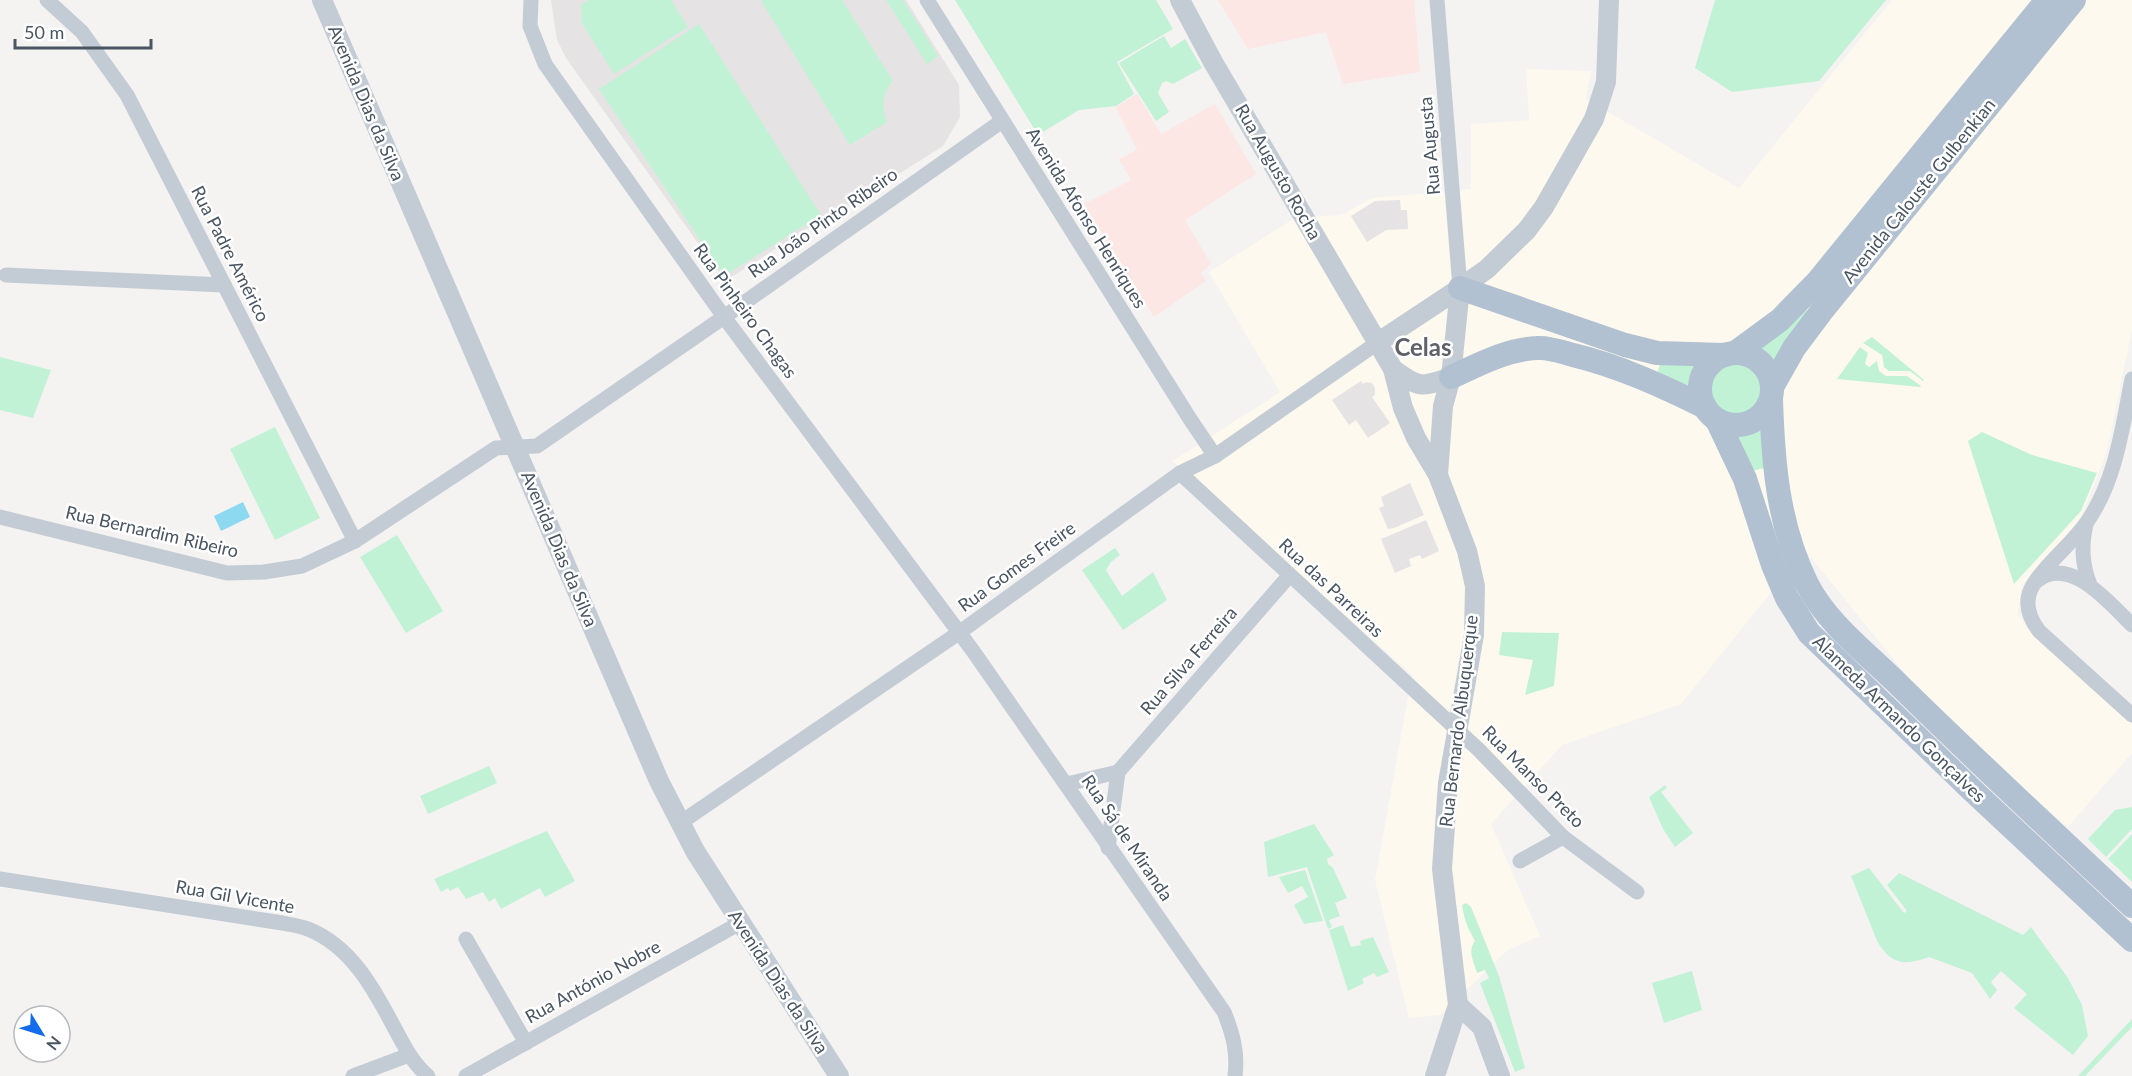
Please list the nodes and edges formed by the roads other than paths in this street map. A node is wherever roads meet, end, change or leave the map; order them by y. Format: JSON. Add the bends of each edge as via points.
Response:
{"nodes":[{"id":1,"x":47,"y":0,"type":"edge"},
{"id":2,"x":322,"y":0,"type":"edge"},
{"id":3,"x":531,"y":0,"type":"edge"},
{"id":4,"x":927,"y":0,"type":"edge"},
{"id":5,"x":1180,"y":0,"type":"edge"},
{"id":6,"x":1437,"y":0,"type":"edge"},
{"id":7,"x":1609,"y":0,"type":"edge"},
{"id":8,"x":2047,"y":0,"type":"edge"},
{"id":9,"x":2074,"y":0,"type":"edge"},
{"id":10,"x":1002,"y":121,"type":"junction"},
{"id":11,"x":6,"y":275,"type":"dead end"},
{"id":12,"x":224,"y":285,"type":"junction"},
{"id":13,"x":1460,"y":288,"type":"junction"},
{"id":14,"x":724,"y":317,"type":"junction"},
{"id":15,"x":1377,"y":343,"type":"junction"},
{"id":16,"x":1730,"y":354,"type":"junction"},
{"id":17,"x":1393,"y":369,"type":"junction"},
{"id":18,"x":1450,"y":377,"type":"junction"},
{"id":19,"x":2132,"y":380,"type":"edge"},
{"id":20,"x":1772,"y":393,"type":"junction"},
{"id":21,"x":1711,"y":413,"type":"junction"},
{"id":22,"x":515,"y":447,"type":"junction"},
{"id":23,"x":1215,"y":456,"type":"junction"},
{"id":24,"x":1180,"y":473,"type":"junction"},
{"id":25,"x":1438,"y":475,"type":"junction"},
{"id":26,"x":0,"y":517,"type":"edge"},
{"id":27,"x":2086,"y":523,"type":"junction"},
{"id":28,"x":355,"y":542,"type":"junction"},
{"id":29,"x":1289,"y":576,"type":"junction"},
{"id":30,"x":2036,"y":581,"type":"junction"},
{"id":31,"x":2090,"y":585,"type":"junction"},
{"id":32,"x":2132,"y":625,"type":"edge"},
{"id":33,"x":960,"y":632,"type":"junction"},
{"id":34,"x":2132,"y":715,"type":"edge"},
{"id":35,"x":1457,"y":730,"type":"junction"},
{"id":36,"x":1118,"y":772,"type":"junction"},
{"id":37,"x":1067,"y":784,"type":"junction"},
{"id":38,"x":680,"y":823,"type":"junction"},
{"id":39,"x":1563,"y":837,"type":"junction"},
{"id":40,"x":1108,"y":848,"type":"junction"},
{"id":41,"x":1520,"y":861,"type":"dead end"},
{"id":42,"x":0,"y":879,"type":"edge"},
{"id":43,"x":1637,"y":892,"type":"dead end"},
{"id":44,"x":2132,"y":906,"type":"edge"},
{"id":45,"x":740,"y":923,"type":"junction"},
{"id":46,"x":466,"y":939,"type":"dead end"},
{"id":47,"x":2132,"y":940,"type":"edge"},
{"id":48,"x":1458,"y":1005,"type":"junction"},
{"id":49,"x":526,"y":1043,"type":"junction"},
{"id":50,"x":409,"y":1055,"type":"junction"},
{"id":51,"x":353,"y":1076,"type":"edge"},
{"id":52,"x":428,"y":1076,"type":"edge"},
{"id":53,"x":466,"y":1076,"type":"edge"},
{"id":54,"x":839,"y":1076,"type":"edge"},
{"id":55,"x":1235,"y":1076,"type":"edge"},
{"id":56,"x":1435,"y":1076,"type":"edge"},
{"id":57,"x":1500,"y":1076,"type":"edge"}],
"edges":[{"from":1,"to":12,"type":"street","name":"Rua Padre Américo","via":[[82,32],[127,95]]},
{"from":2,"to":22,"type":"street","name":"Avenida Dias da Silva"},
{"from":3,"to":14,"type":"street","name":"Rua Pinheiro Chagas","via":[[530,26],[545,64]]},
{"from":4,"to":10,"type":"street","name":"Avenida Afonso Henriques"},
{"from":5,"to":15,"type":"street","name":"Rua Augusto Rocha"},
{"from":6,"to":13,"type":"street","name":"Rua Augusta"},
{"from":7,"to":13,"type":"street","via":[[1606,82],[1594,119],[1527,230],[1487,269]]},
{"from":8,"to":16,"type":"main road","name":"Avenida Calouste Gulbenkian","via":[[1818,281],[1779,320]]},
{"from":9,"to":20,"type":"main road","name":"Avenida Calouste Gulbenkian","via":[[1821,312],[1794,348]]},
{"from":10,"to":14,"type":"street","name":"Rua João Pinto Ribeiro"},
{"from":10,"to":23,"type":"street","name":"Avenida Afonso Henriques"},
{"from":11,"to":12,"type":"street"},
{"from":12,"to":28,"type":"street","name":"Rua Padre Américo"},
{"from":13,"to":15,"type":"street"},
{"from":13,"to":16,"type":"main road","via":[[1657,353]]},
{"from":13,"to":18,"type":"street"},
{"from":14,"to":22,"type":"street","name":"Rua João Pinto Ribeiro","via":[[537,446]]},
{"from":14,"to":33,"type":"street","name":"Rua Pinheiro Chagas"},
{"from":15,"to":17,"type":"street","name":"Rua Augusto Rocha"},
{"from":15,"to":23,"type":"street","name":"Rua Gomes Freire"},
{"from":16,"to":20,"type":"main road","via":[[1746,355],[1764,366]]},
{"from":16,"to":21,"type":"main road","name":"Avenida Calouste Gulbenkian","via":[[1708,367],[1703,376],[1701,397]]},
{"from":17,"to":18,"type":"street","via":[[1425,387]]},
{"from":17,"to":25,"type":"street","name":"Rua Bernardo Albuquerque","via":[[1403,408]]},
{"from":18,"to":21,"type":"main road","name":"Avenida Calouste Gulbenkian","via":[[1495,357],[1537,348],[1553,350],[1592,359],[1649,380]]},
{"from":18,"to":25,"type":"street","via":[[1443,406]]},
{"from":19,"to":27,"type":"street","via":[[2116,461]]},
{"from":20,"to":21,"type":"main road","name":"Avenida Calouste Gulbenkian","via":[[1766,409],[1749,423],[1727,424]]},
{"from":20,"to":44,"type":"main road","name":"Alameda Armando Gonçalves","via":[[1774,471],[1782,515],[1808,585],[1827,616]]},
{"from":21,"to":47,"type":"main road","name":"Alameda Armando Gonçalves","via":[[1744,478],[1787,598],[1809,633]]},
{"from":22,"to":28,"type":"street","name":"Rua Bernardim Ribeiro","via":[[496,448]]},
{"from":22,"to":38,"type":"street","name":"Avenida Dias da Silva"},
{"from":23,"to":24,"type":"street","name":"Rua Gomes Freire"},
{"from":24,"to":29,"type":"street","name":"Rua das Parreiras"},
{"from":24,"to":33,"type":"street","name":"Rua Gomes Freire"},
{"from":25,"to":35,"type":"street","name":"Rua Bernardo Albuquerque","via":[[1467,551],[1475,586],[1474,635]]},
{"from":26,"to":28,"type":"street","name":"Rua Bernardim Ribeiro","via":[[227,573],[302,566]]},
{"from":27,"to":30,"type":"street"},
{"from":27,"to":31,"type":"street","via":[[2082,554]]},
{"from":29,"to":35,"type":"street","name":"Rua das Parreiras"},
{"from":29,"to":36,"type":"street","name":"Rua Silva Ferreira"},
{"from":30,"to":31,"type":"street","via":[[2044,575],[2067,574]]},
{"from":30,"to":34,"type":"street","via":[[2028,598],[2032,622]]},
{"from":31,"to":32,"type":"street"},
{"from":33,"to":37,"type":"street","name":"Rua Sá de Miranda"},
{"from":33,"to":38,"type":"street","name":"Rua Gomes Freire"},
{"from":35,"to":39,"type":"street","name":"Rua Manso Preto"},
{"from":35,"to":48,"type":"street","name":"Rua Bernardo Albuquerque","via":[[1448,783],[1442,869]]},
{"from":36,"to":37,"type":"street"},
{"from":36,"to":40,"type":"street"},
{"from":37,"to":40,"type":"street","name":"Rua Sá de Miranda"},
{"from":38,"to":45,"type":"street","name":"Avenida Dias da Silva"},
{"from":39,"to":41,"type":"street"},
{"from":39,"to":43,"type":"street","name":"Rua Manso Preto"},
{"from":40,"to":55,"type":"street","name":"Rua Sá de Miranda","via":[[1224,1012],[1236,1048]]},
{"from":42,"to":50,"type":"street","name":"Rua Gil Vicente","via":[[307,929],[330,941],[361,971]]},
{"from":45,"to":49,"type":"street","name":"Rua António Nobre"},
{"from":45,"to":54,"type":"street","name":"Avenida Dias da Silva"},
{"from":46,"to":49,"type":"street"},
{"from":48,"to":56,"type":"street","name":"Rua Bernardo Albuquerque"},
{"from":48,"to":57,"type":"street","via":[[1482,1027]]},
{"from":49,"to":53,"type":"street","name":"Rua António Nobre"},
{"from":50,"to":51,"type":"street"},
{"from":50,"to":52,"type":"street","name":"Rua Gil Vicente"}]}
